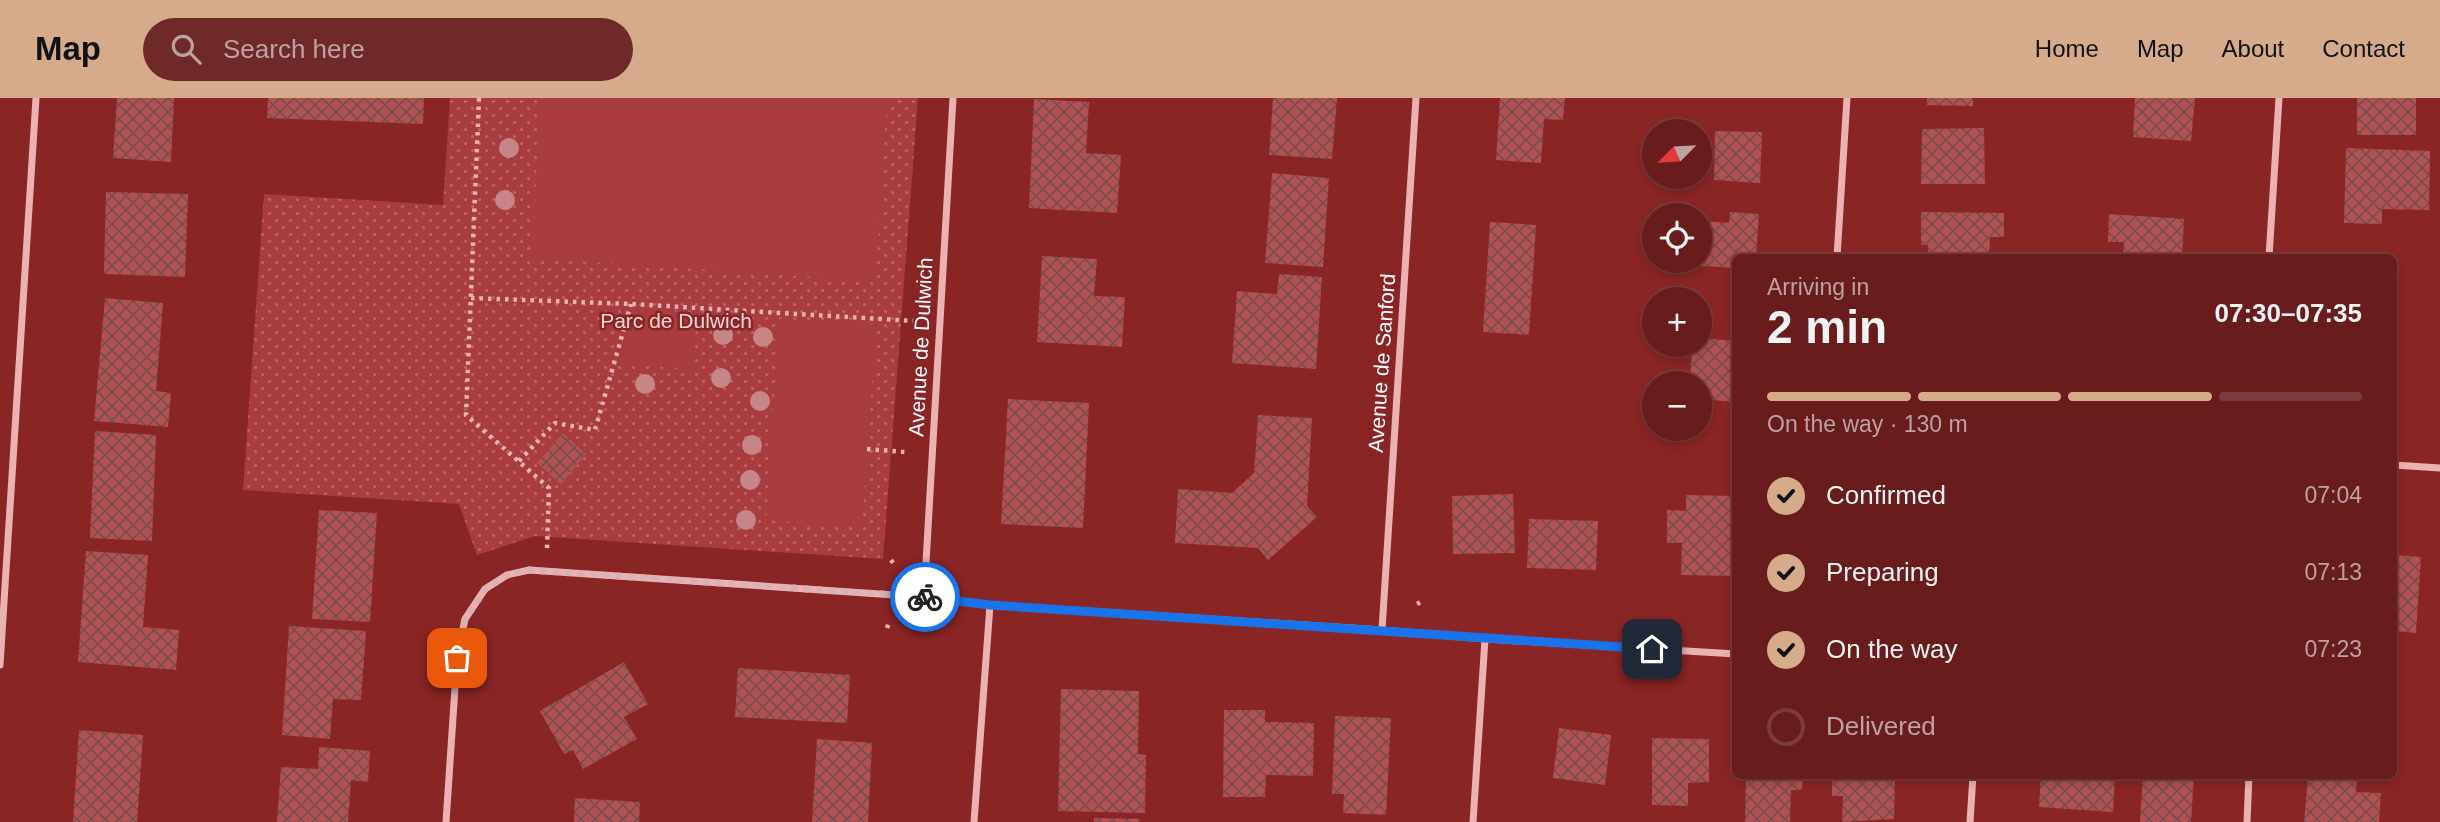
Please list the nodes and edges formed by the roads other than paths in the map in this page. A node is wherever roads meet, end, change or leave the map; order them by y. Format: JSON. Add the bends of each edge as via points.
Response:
{"nodes":[{"id":1,"x":36,"y":98,"type":"edge"},
{"id":2,"x":953,"y":98,"type":"edge"},
{"id":3,"x":1416,"y":98,"type":"edge"},
{"id":4,"x":1847,"y":98,"type":"edge"},
{"id":5,"x":2279,"y":98,"type":"edge"},
{"id":6,"x":1837,"y":254,"type":"edge"},
{"id":7,"x":2269,"y":254,"type":"edge"},
{"id":8,"x":2397,"y":465,"type":"edge"},
{"id":9,"x":2440,"y":468,"type":"edge"},
{"id":10,"x":924,"y":597,"type":"junction"},
{"id":11,"x":990,"y":605,"type":"junction"},
{"id":12,"x":1382,"y":630,"type":"junction"},
{"id":13,"x":1485,"y":639,"type":"junction"},
{"id":14,"x":1732,"y":654,"type":"edge"},
{"id":15,"x":0,"y":665,"type":"edge"},
{"id":16,"x":1973,"y":779,"type":"edge"},
{"id":17,"x":2249,"y":779,"type":"edge"},
{"id":18,"x":446,"y":822,"type":"edge"},
{"id":19,"x":974,"y":822,"type":"edge"},
{"id":20,"x":1473,"y":822,"type":"edge"},
{"id":21,"x":1970,"y":822,"type":"edge"},
{"id":22,"x":2247,"y":822,"type":"edge"}],
"edges":[{"from":1,"to":15,"type":"street"},
{"from":2,"to":10,"type":"street","name":"Avenue de Dulwich"},
{"from":3,"to":12,"type":"street","name":"Avenue de Sanford"},
{"from":4,"to":6,"type":"street"},
{"from":5,"to":7,"type":"street"},
{"from":8,"to":9,"type":"street"},
{"from":10,"to":11,"type":"street"},
{"from":10,"to":18,"type":"street","via":[[529,570],[507,575],[485,589],[465,619],[457,658]]},
{"from":11,"to":12,"type":"street"},
{"from":11,"to":19,"type":"street"},
{"from":12,"to":13,"type":"street"},
{"from":13,"to":14,"type":"street"},
{"from":13,"to":20,"type":"street"},
{"from":16,"to":21,"type":"street"},
{"from":17,"to":22,"type":"street"}]}
